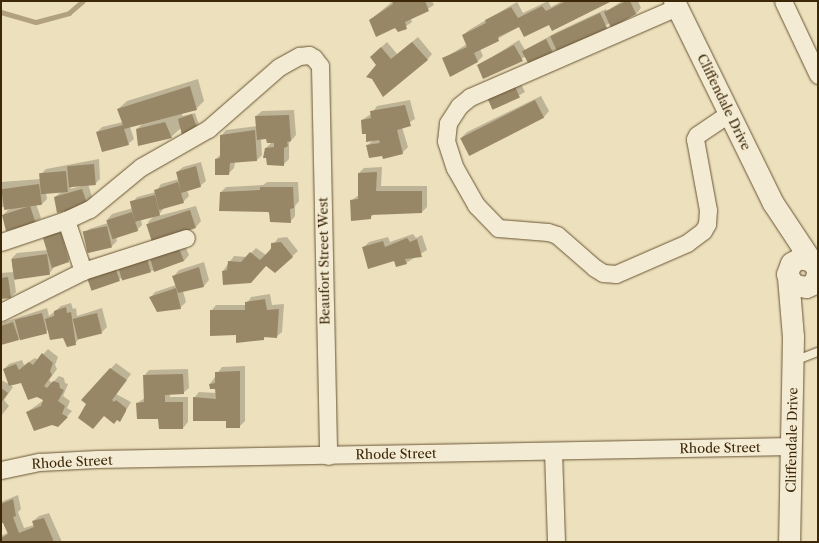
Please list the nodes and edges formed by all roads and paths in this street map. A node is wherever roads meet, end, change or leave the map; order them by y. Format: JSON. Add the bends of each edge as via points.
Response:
{"nodes":[{"id":1,"x":783,"y":1,"type":"edge"},
{"id":2,"x":675,"y":4,"type":"edge"},
{"id":3,"x":818,"y":75,"type":"edge"},
{"id":4,"x":730,"y":113,"type":"junction"},
{"id":5,"x":773,"y":203,"type":"junction"},
{"id":6,"x":66,"y":220,"type":"junction"},
{"id":7,"x":186,"y":238,"type":"dead end"},
{"id":8,"x":1,"y":242,"type":"edge"},
{"id":9,"x":813,"y":261,"type":"edge"},
{"id":10,"x":83,"y":271,"type":"junction"},
{"id":11,"x":788,"y":272,"type":"junction"},
{"id":12,"x":815,"y":283,"type":"edge"},
{"id":13,"x":1,"y":312,"type":"edge"},
{"id":14,"x":793,"y":337,"type":"junction"},
{"id":15,"x":818,"y":352,"type":"edge"},
{"id":16,"x":793,"y":361,"type":"junction"},
{"id":17,"x":792,"y":446,"type":"junction"},
{"id":18,"x":554,"y":451,"type":"junction"},
{"id":19,"x":328,"y":456,"type":"junction"},
{"id":20,"x":1,"y":470,"type":"edge"},
{"id":21,"x":556,"y":542,"type":"edge"},
{"id":22,"x":789,"y":542,"type":"edge"}],
"edges":[{"from":1,"to":3,"type":"street"},
{"from":2,"to":4,"type":"street","name":"Cliffendale Drive"},
{"from":2,"to":4,"type":"street","via":[[470,97],[452,114],[447,129],[446,141],[455,168],[476,204],[498,228],[557,235],[595,268],[603,273],[616,274],[687,243],[703,231],[707,224],[708,210],[695,139],[697,135]]},
{"from":4,"to":5,"type":"street","name":"Cliffendale Drive"},
{"from":5,"to":9,"type":"street","name":"Cliffendale Drive"},
{"from":5,"to":11,"type":"street","name":"Cliffendale Drive"},
{"from":6,"to":8,"type":"street"},
{"from":6,"to":10,"type":"street"},
{"from":6,"to":19,"type":"street","name":"Beaufort Street West","via":[[90,209],[127,176],[154,158],[208,129],[279,67],[299,56],[309,55],[320,66]]},
{"from":7,"to":10,"type":"street"},
{"from":9,"to":11,"type":"street","via":[[798,258]]},
{"from":9,"to":12,"type":"street","via":[[818,271]]},
{"from":10,"to":13,"type":"street"},
{"from":11,"to":12,"type":"street","via":[[796,287],[806,287]]},
{"from":11,"to":14,"type":"street","name":"Cliffendale Drive"},
{"from":12,"to":14,"type":"street","name":"Cliffendale Drive"},
{"from":14,"to":16,"type":"street","name":"Cliffendale Drive"},
{"from":15,"to":16,"type":"lane"},
{"from":16,"to":17,"type":"street","name":"Cliffendale Drive"},
{"from":17,"to":18,"type":"street","name":"Rhode Street"},
{"from":17,"to":22,"type":"street","name":"Cliffendale Drive"},
{"from":18,"to":19,"type":"street","name":"Rhode Street"},
{"from":18,"to":21,"type":"street"},
{"from":19,"to":20,"type":"street","name":"Rhode Street","via":[[40,462]]}]}
